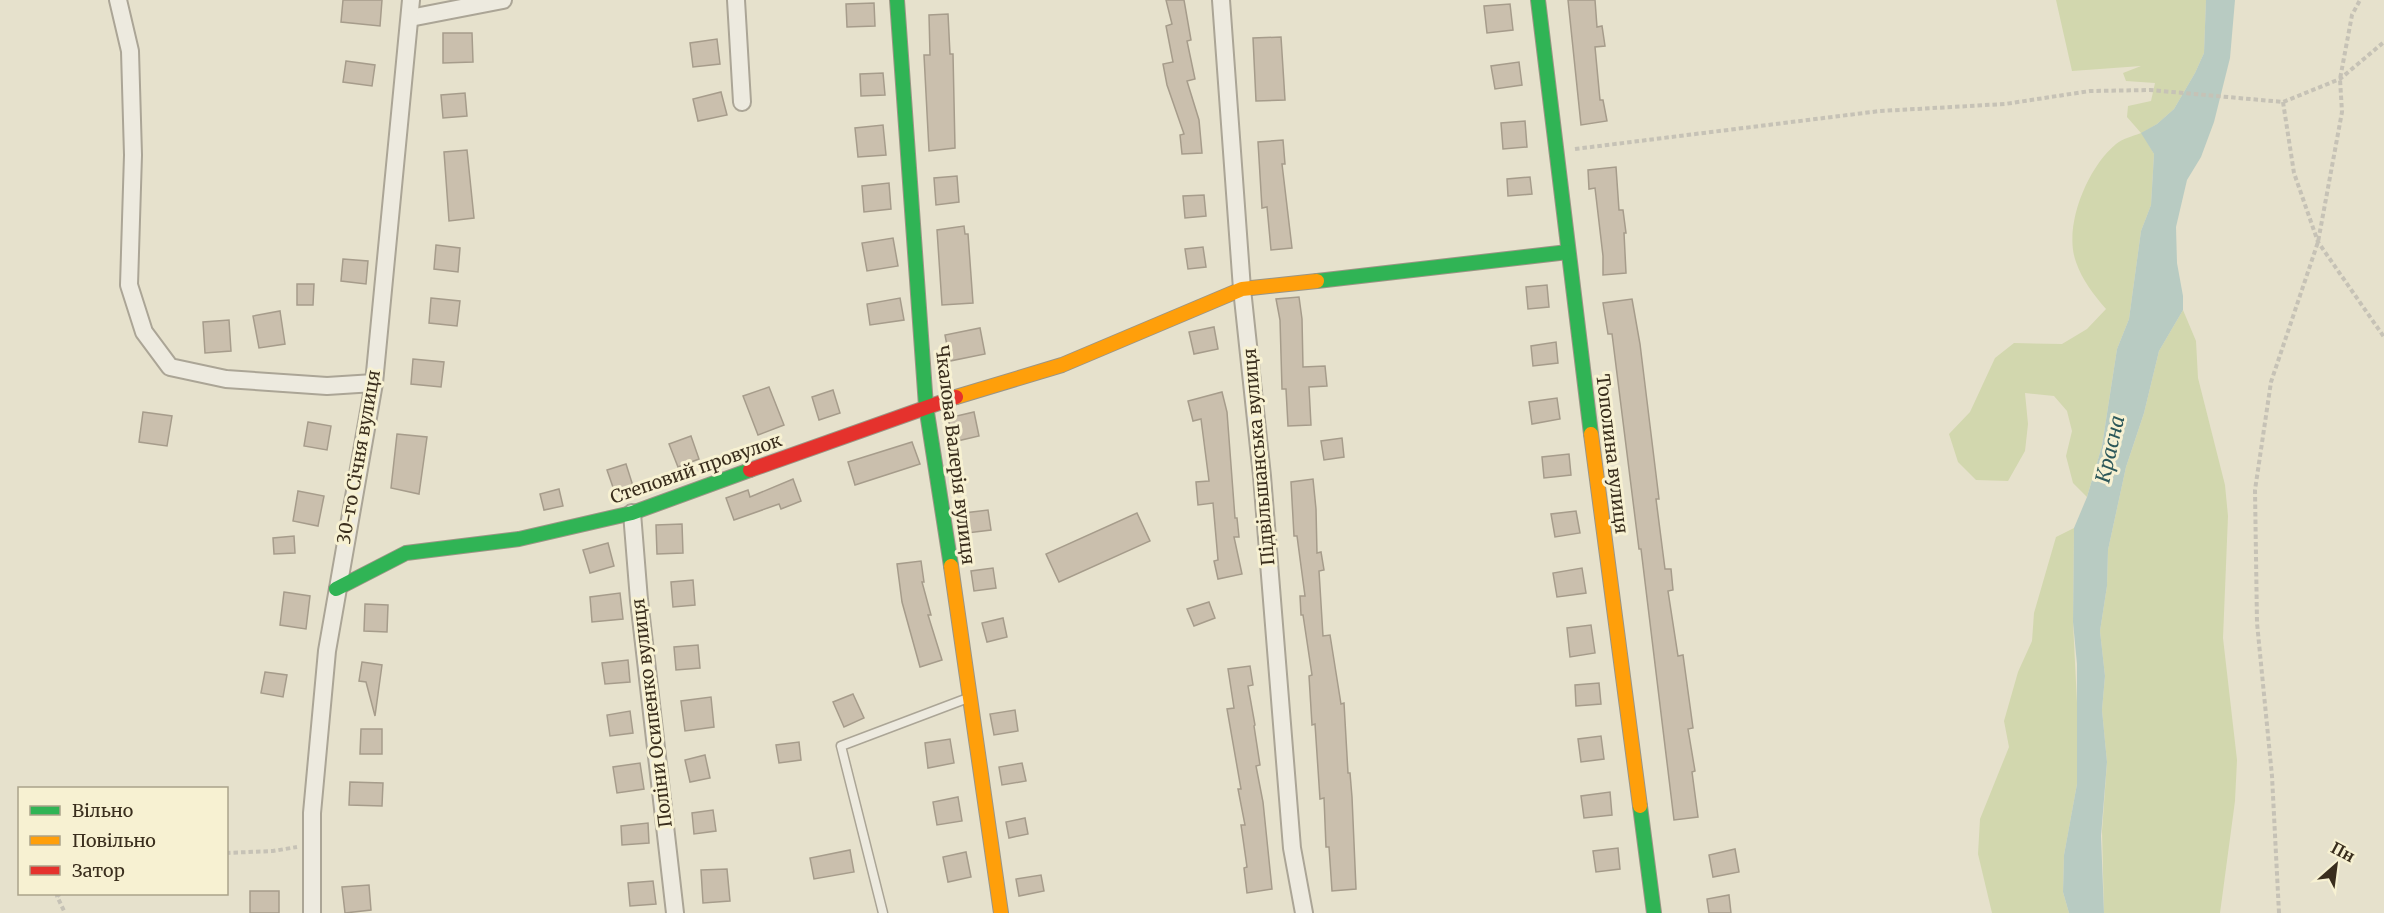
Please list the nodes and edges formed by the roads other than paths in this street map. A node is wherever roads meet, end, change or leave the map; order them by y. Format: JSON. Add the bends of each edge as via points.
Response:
{"nodes":[{"id":1,"x":118,"y":0,"type":"edge"},
{"id":2,"x":411,"y":0,"type":"edge"},
{"id":3,"x":503,"y":0,"type":"edge"},
{"id":4,"x":736,"y":0,"type":"edge"},
{"id":5,"x":897,"y":0,"type":"edge"},
{"id":6,"x":1221,"y":0,"type":"edge"},
{"id":7,"x":1538,"y":0,"type":"edge"},
{"id":8,"x":410,"y":18,"type":"junction"},
{"id":9,"x":742,"y":102,"type":"dead end"},
{"id":10,"x":1568,"y":252,"type":"junction"},
{"id":11,"x":1242,"y":289,"type":"junction"},
{"id":12,"x":374,"y":383,"type":"junction"},
{"id":13,"x":926,"y":406,"type":"junction"},
{"id":14,"x":632,"y":513,"type":"junction"},
{"id":15,"x":336,"y":589,"type":"junction"},
{"id":16,"x":971,"y":697,"type":"junction"},
{"id":17,"x":312,"y":913,"type":"edge"},
{"id":18,"x":675,"y":913,"type":"edge"},
{"id":19,"x":883,"y":913,"type":"edge"},
{"id":20,"x":1000,"y":913,"type":"edge"},
{"id":21,"x":1304,"y":913,"type":"edge"},
{"id":22,"x":1654,"y":913,"type":"edge"}],
"edges":[{"from":1,"to":12,"type":"street","via":[[130,51],[133,155],[129,285],[144,332],[171,367],[225,379],[327,386]]},
{"from":2,"to":8,"type":"street","name":"30-го Січня вулиця"},
{"from":3,"to":8,"type":"street"},
{"from":4,"to":9,"type":"street"},
{"from":5,"to":13,"type":"street","name":"Чкалова Валерія вулиця"},
{"from":6,"to":11,"type":"street","name":"Підвільшанська вулиця"},
{"from":7,"to":10,"type":"street","name":"Тополина вулиця"},
{"from":8,"to":12,"type":"street","name":"30-го Січня вулиця"},
{"from":10,"to":11,"type":"street","name":"Степовий провулок"},
{"from":10,"to":22,"type":"street","name":"Тополина вулиця"},
{"from":11,"to":13,"type":"street","name":"Степовий провулок","via":[[1062,365]]},
{"from":11,"to":21,"type":"street","name":"Підвільшанська вулиця","via":[[1262,476],[1292,848]]},
{"from":12,"to":15,"type":"street","name":"30-го Січня вулиця"},
{"from":13,"to":14,"type":"street","name":"Степовий провулок"},
{"from":13,"to":16,"type":"street","name":"Чкалова Валерія вулиця"},
{"from":14,"to":15,"type":"street","name":"Степовий провулок","via":[[519,539],[406,553]]},
{"from":14,"to":18,"type":"street","name":"Поліни Осипенко вулиця"},
{"from":15,"to":17,"type":"street","name":"30-го Січня вулиця","via":[[312,813]]},
{"from":16,"to":19,"type":"lane","via":[[841,746]]},
{"from":16,"to":20,"type":"street","name":"Чкалова Валерія вулиця"}]}
